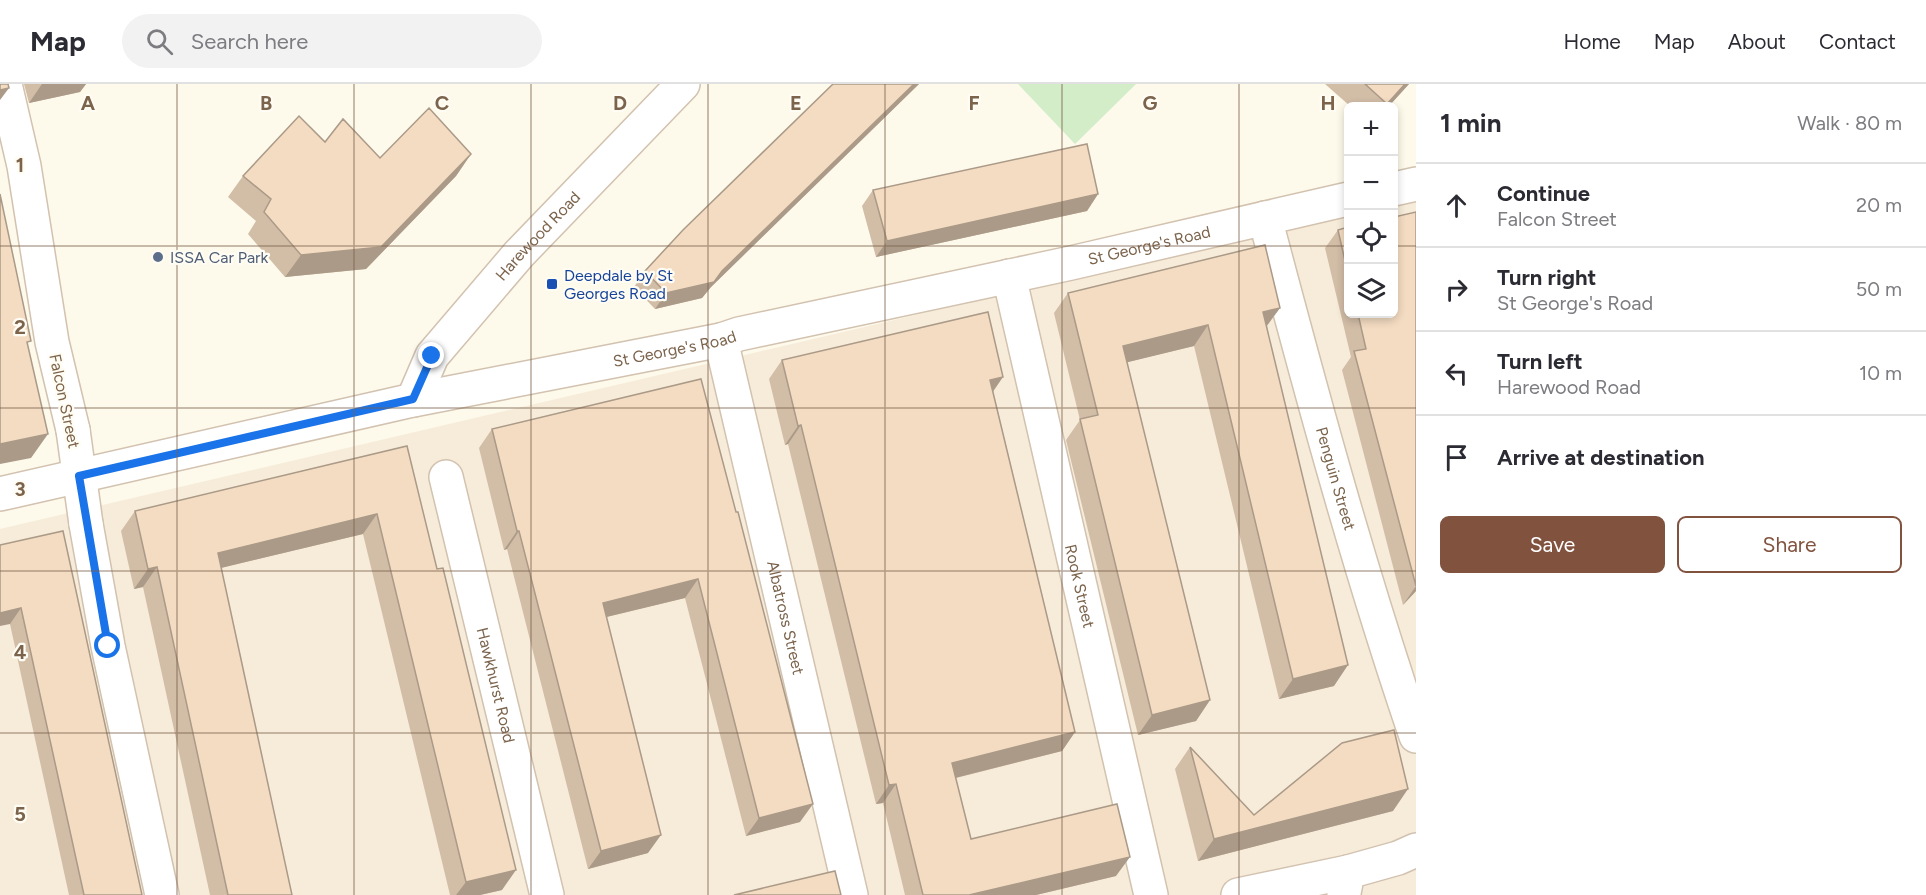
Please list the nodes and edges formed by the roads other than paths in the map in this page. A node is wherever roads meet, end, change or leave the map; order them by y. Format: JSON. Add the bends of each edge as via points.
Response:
{"nodes":[{"id":1,"x":4,"y":84,"type":"edge"},
{"id":2,"x":682,"y":84,"type":"edge"},
{"id":3,"x":1416,"y":184,"type":"edge"},
{"id":4,"x":1398,"y":188,"type":"edge"},
{"id":5,"x":1344,"y":200,"type":"edge"},
{"id":6,"x":1265,"y":218,"type":"junction"},
{"id":7,"x":1009,"y":276,"type":"junction"},
{"id":8,"x":721,"y":340,"type":"junction"},
{"id":9,"x":413,"y":399,"type":"junction"},
{"id":10,"x":79,"y":476,"type":"junction"},
{"id":11,"x":446,"y":477,"type":"dead end"},
{"id":12,"x":0,"y":494,"type":"edge"},
{"id":13,"x":1416,"y":736,"type":"edge"},
{"id":14,"x":1416,"y":850,"type":"edge"},
{"id":15,"x":1346,"y":884,"type":"edge"},
{"id":16,"x":162,"y":895,"type":"edge"},
{"id":17,"x":547,"y":895,"type":"edge"},
{"id":18,"x":851,"y":895,"type":"edge"},
{"id":19,"x":1151,"y":895,"type":"edge"},
{"id":20,"x":1238,"y":895,"type":"edge"}],
"edges":[{"from":1,"to":10,"type":"street","name":"Falcon Street","via":[[24,166],[52,342]]},
{"from":2,"to":9,"type":"street","name":"Harewood Road","via":[[504,271],[432,356]]},
{"from":3,"to":4,"type":"street"},
{"from":5,"to":6,"type":"street","name":"St George's Road"},
{"from":6,"to":7,"type":"street","name":"St George's Road"},
{"from":6,"to":13,"type":"street","name":"Penguin Street","via":[[1388,655]]},
{"from":7,"to":8,"type":"street","name":"St George's Road"},
{"from":7,"to":19,"type":"street","name":"Rook Street"},
{"from":8,"to":9,"type":"street","name":"St George's Road"},
{"from":8,"to":18,"type":"street","name":"Albatross Street"},
{"from":9,"to":10,"type":"street","name":"St George's Road"},
{"from":10,"to":12,"type":"street","name":"St George's Road"},
{"from":10,"to":16,"type":"street","name":"Falcon Street","via":[[108,646]]},
{"from":11,"to":17,"type":"street","name":"Hawkhurst Road"},
{"from":14,"to":15,"type":"street"},
{"from":15,"to":20,"type":"street"}]}
